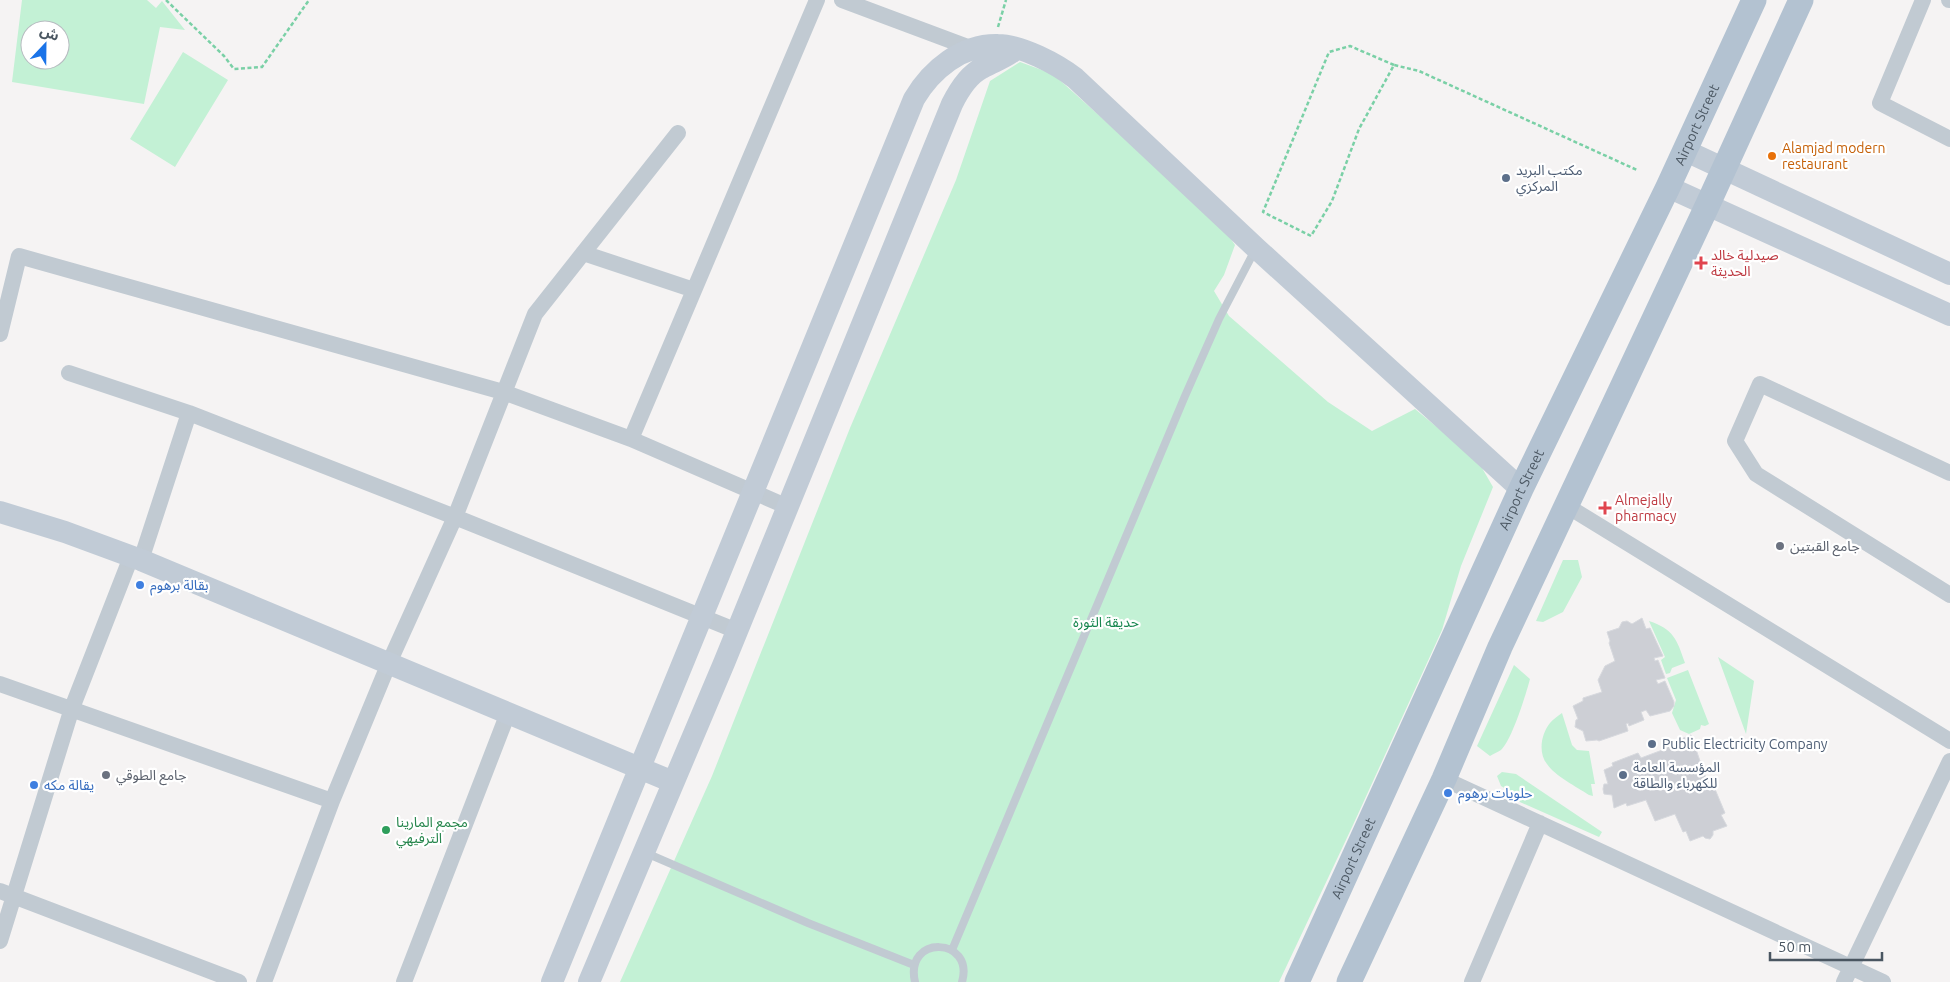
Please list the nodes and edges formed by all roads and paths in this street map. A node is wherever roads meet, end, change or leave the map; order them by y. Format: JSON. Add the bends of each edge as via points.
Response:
{"nodes":[{"id":1,"x":166,"y":0,"type":"edge"},
{"id":2,"x":309,"y":0,"type":"edge"},
{"id":3,"x":817,"y":0,"type":"edge"},
{"id":4,"x":842,"y":0,"type":"edge"},
{"id":5,"x":1006,"y":0,"type":"edge"},
{"id":6,"x":1754,"y":0,"type":"edge"},
{"id":7,"x":1801,"y":0,"type":"edge"},
{"id":8,"x":1923,"y":0,"type":"edge"},
{"id":9,"x":1016,"y":49,"type":"junction"},
{"id":10,"x":975,"y":50,"type":"junction"},
{"id":11,"x":1394,"y":65,"type":"junction"},
{"id":12,"x":972,"y":75,"type":"junction"},
{"id":13,"x":678,"y":133,"type":"dead end"},
{"id":14,"x":1950,"y":139,"type":"edge"},
{"id":15,"x":1684,"y":150,"type":"junction"},
{"id":16,"x":888,"y":163,"type":"junction"},
{"id":17,"x":1724,"y":168,"type":"junction"},
{"id":18,"x":1636,"y":170,"type":"dead end"},
{"id":19,"x":923,"y":177,"type":"junction"},
{"id":20,"x":1668,"y":187,"type":"junction"},
{"id":21,"x":1708,"y":204,"type":"junction"},
{"id":22,"x":1256,"y":248,"type":"junction"},
{"id":23,"x":583,"y":253,"type":"junction"},
{"id":24,"x":1950,"y":274,"type":"edge"},
{"id":25,"x":694,"y":290,"type":"junction"},
{"id":26,"x":1950,"y":315,"type":"edge"},
{"id":27,"x":0,"y":334,"type":"edge"},
{"id":28,"x":69,"y":373,"type":"dead end"},
{"id":29,"x":503,"y":392,"type":"junction"},
{"id":30,"x":189,"y":413,"type":"junction"},
{"id":31,"x":631,"y":440,"type":"junction"},
{"id":32,"x":1950,"y":474,"type":"edge"},
{"id":33,"x":1521,"y":489,"type":"junction"},
{"id":34,"x":752,"y":492,"type":"junction"},
{"id":35,"x":1567,"y":506,"type":"junction"},
{"id":36,"x":788,"y":507,"type":"junction"},
{"id":37,"x":0,"y":512,"type":"edge"},
{"id":38,"x":455,"y":517,"type":"junction"},
{"id":39,"x":136,"y":559,"type":"junction"},
{"id":40,"x":1950,"y":595,"type":"edge"},
{"id":41,"x":701,"y":616,"type":"junction"},
{"id":42,"x":737,"y":631,"type":"junction"},
{"id":43,"x":389,"y":664,"type":"junction"},
{"id":44,"x":0,"y":684,"type":"edge"},
{"id":45,"x":72,"y":708,"type":"junction"},
{"id":46,"x":508,"y":713,"type":"junction"},
{"id":47,"x":1950,"y":741,"type":"edge"},
{"id":48,"x":1950,"y":761,"type":"edge"},
{"id":49,"x":639,"y":768,"type":"junction"},
{"id":50,"x":1444,"y":778,"type":"junction"},
{"id":51,"x":673,"y":782,"type":"junction"},
{"id":52,"x":332,"y":801,"type":"junction"},
{"id":53,"x":1540,"y":823,"type":"junction"},
{"id":54,"x":644,"y":852,"type":"junction"},
{"id":55,"x":8,"y":893,"type":"edge"},
{"id":56,"x":0,"y":941,"type":"edge"},
{"id":57,"x":952,"y":950,"type":"junction"},
{"id":58,"x":914,"y":966,"type":"junction"},
{"id":59,"x":1848,"y":975,"type":"edge"},
{"id":60,"x":239,"y":982,"type":"edge"},
{"id":61,"x":264,"y":982,"type":"edge"},
{"id":62,"x":404,"y":982,"type":"edge"},
{"id":63,"x":552,"y":982,"type":"edge"},
{"id":64,"x":589,"y":982,"type":"edge"},
{"id":65,"x":915,"y":982,"type":"edge"},
{"id":66,"x":962,"y":982,"type":"edge"},
{"id":67,"x":1297,"y":982,"type":"edge"},
{"id":68,"x":1349,"y":982,"type":"edge"},
{"id":69,"x":1472,"y":982,"type":"edge"},
{"id":70,"x":1883,"y":982,"type":"edge"}],
"edges":[{"from":1,"to":2,"type":"path","via":[[234,68],[262,67]]},
{"from":3,"to":25,"type":"street"},
{"from":4,"to":10,"type":"street"},
{"from":5,"to":10,"type":"path"},
{"from":6,"to":15,"type":"main road","name":"Airport Street"},
{"from":7,"to":17,"type":"main road"},
{"from":8,"to":14,"type":"street","via":[[1880,103]]},
{"from":9,"to":10,"type":"street","via":[[1005,45]]},
{"from":9,"to":12,"type":"street"},
{"from":9,"to":22,"type":"street","via":[[1048,61],[1075,78]]},
{"from":10,"to":12,"type":"street"},
{"from":10,"to":16,"type":"street","via":[[945,63],[922,85]]},
{"from":11,"to":11,"type":"path","via":[[1359,129],[1332,201],[1311,236],[1263,212],[1329,52],[1350,46]]},
{"from":11,"to":18,"type":"path","via":[[1420,71]]},
{"from":12,"to":19,"type":"street","via":[[952,104]]},
{"from":13,"to":23,"type":"street"},
{"from":15,"to":17,"type":"street"},
{"from":15,"to":20,"type":"main road","name":"Airport Street"},
{"from":16,"to":19,"type":"street"},
{"from":16,"to":34,"type":"street"},
{"from":17,"to":21,"type":"main road"},
{"from":17,"to":24,"type":"street"},
{"from":19,"to":36,"type":"street"},
{"from":20,"to":21,"type":"street"},
{"from":20,"to":33,"type":"main road","name":"Airport Street"},
{"from":21,"to":26,"type":"street"},
{"from":21,"to":35,"type":"main road"},
{"from":22,"to":33,"type":"street"},
{"from":22,"to":57,"type":"lane","via":[[1219,318],[1185,396]]},
{"from":23,"to":25,"type":"street"},
{"from":23,"to":29,"type":"street","via":[[534,314]]},
{"from":25,"to":31,"type":"street"},
{"from":27,"to":29,"type":"street","via":[[19,256]]},
{"from":28,"to":30,"type":"street"},
{"from":29,"to":31,"type":"street"},
{"from":29,"to":38,"type":"street"},
{"from":30,"to":38,"type":"street"},
{"from":30,"to":39,"type":"street"},
{"from":31,"to":34,"type":"street"},
{"from":32,"to":40,"type":"street","via":[[1760,384],[1735,441],[1756,474]]},
{"from":33,"to":67,"type":"main road","name":"Airport Street"},
{"from":34,"to":36,"type":"street"},
{"from":34,"to":41,"type":"street"},
{"from":35,"to":47,"type":"street"},
{"from":35,"to":50,"type":"main road","via":[[1500,647]]},
{"from":36,"to":42,"type":"street"},
{"from":37,"to":39,"type":"street"},
{"from":38,"to":41,"type":"street"},
{"from":38,"to":43,"type":"street"},
{"from":39,"to":43,"type":"street"},
{"from":39,"to":45,"type":"street"},
{"from":41,"to":42,"type":"street"},
{"from":41,"to":49,"type":"street"},
{"from":42,"to":51,"type":"street"},
{"from":43,"to":46,"type":"street"},
{"from":43,"to":52,"type":"street"},
{"from":44,"to":45,"type":"street"},
{"from":45,"to":52,"type":"street"},
{"from":45,"to":55,"type":"street"},
{"from":46,"to":49,"type":"street"},
{"from":46,"to":62,"type":"street"},
{"from":48,"to":59,"type":"street"},
{"from":49,"to":51,"type":"street"},
{"from":49,"to":63,"type":"street"},
{"from":50,"to":53,"type":"street"},
{"from":50,"to":68,"type":"main road"},
{"from":51,"to":54,"type":"street"},
{"from":52,"to":61,"type":"street"},
{"from":53,"to":59,"type":"street"},
{"from":53,"to":69,"type":"street"},
{"from":54,"to":58,"type":"lane"},
{"from":54,"to":64,"type":"street"},
{"from":55,"to":56,"type":"street"},
{"from":55,"to":60,"type":"street"},
{"from":57,"to":58,"type":"lane","via":[[944,947],[926,949]]},
{"from":57,"to":66,"type":"lane","via":[[964,966]]},
{"from":58,"to":65,"type":"lane"},
{"from":59,"to":70,"type":"street"}]}
